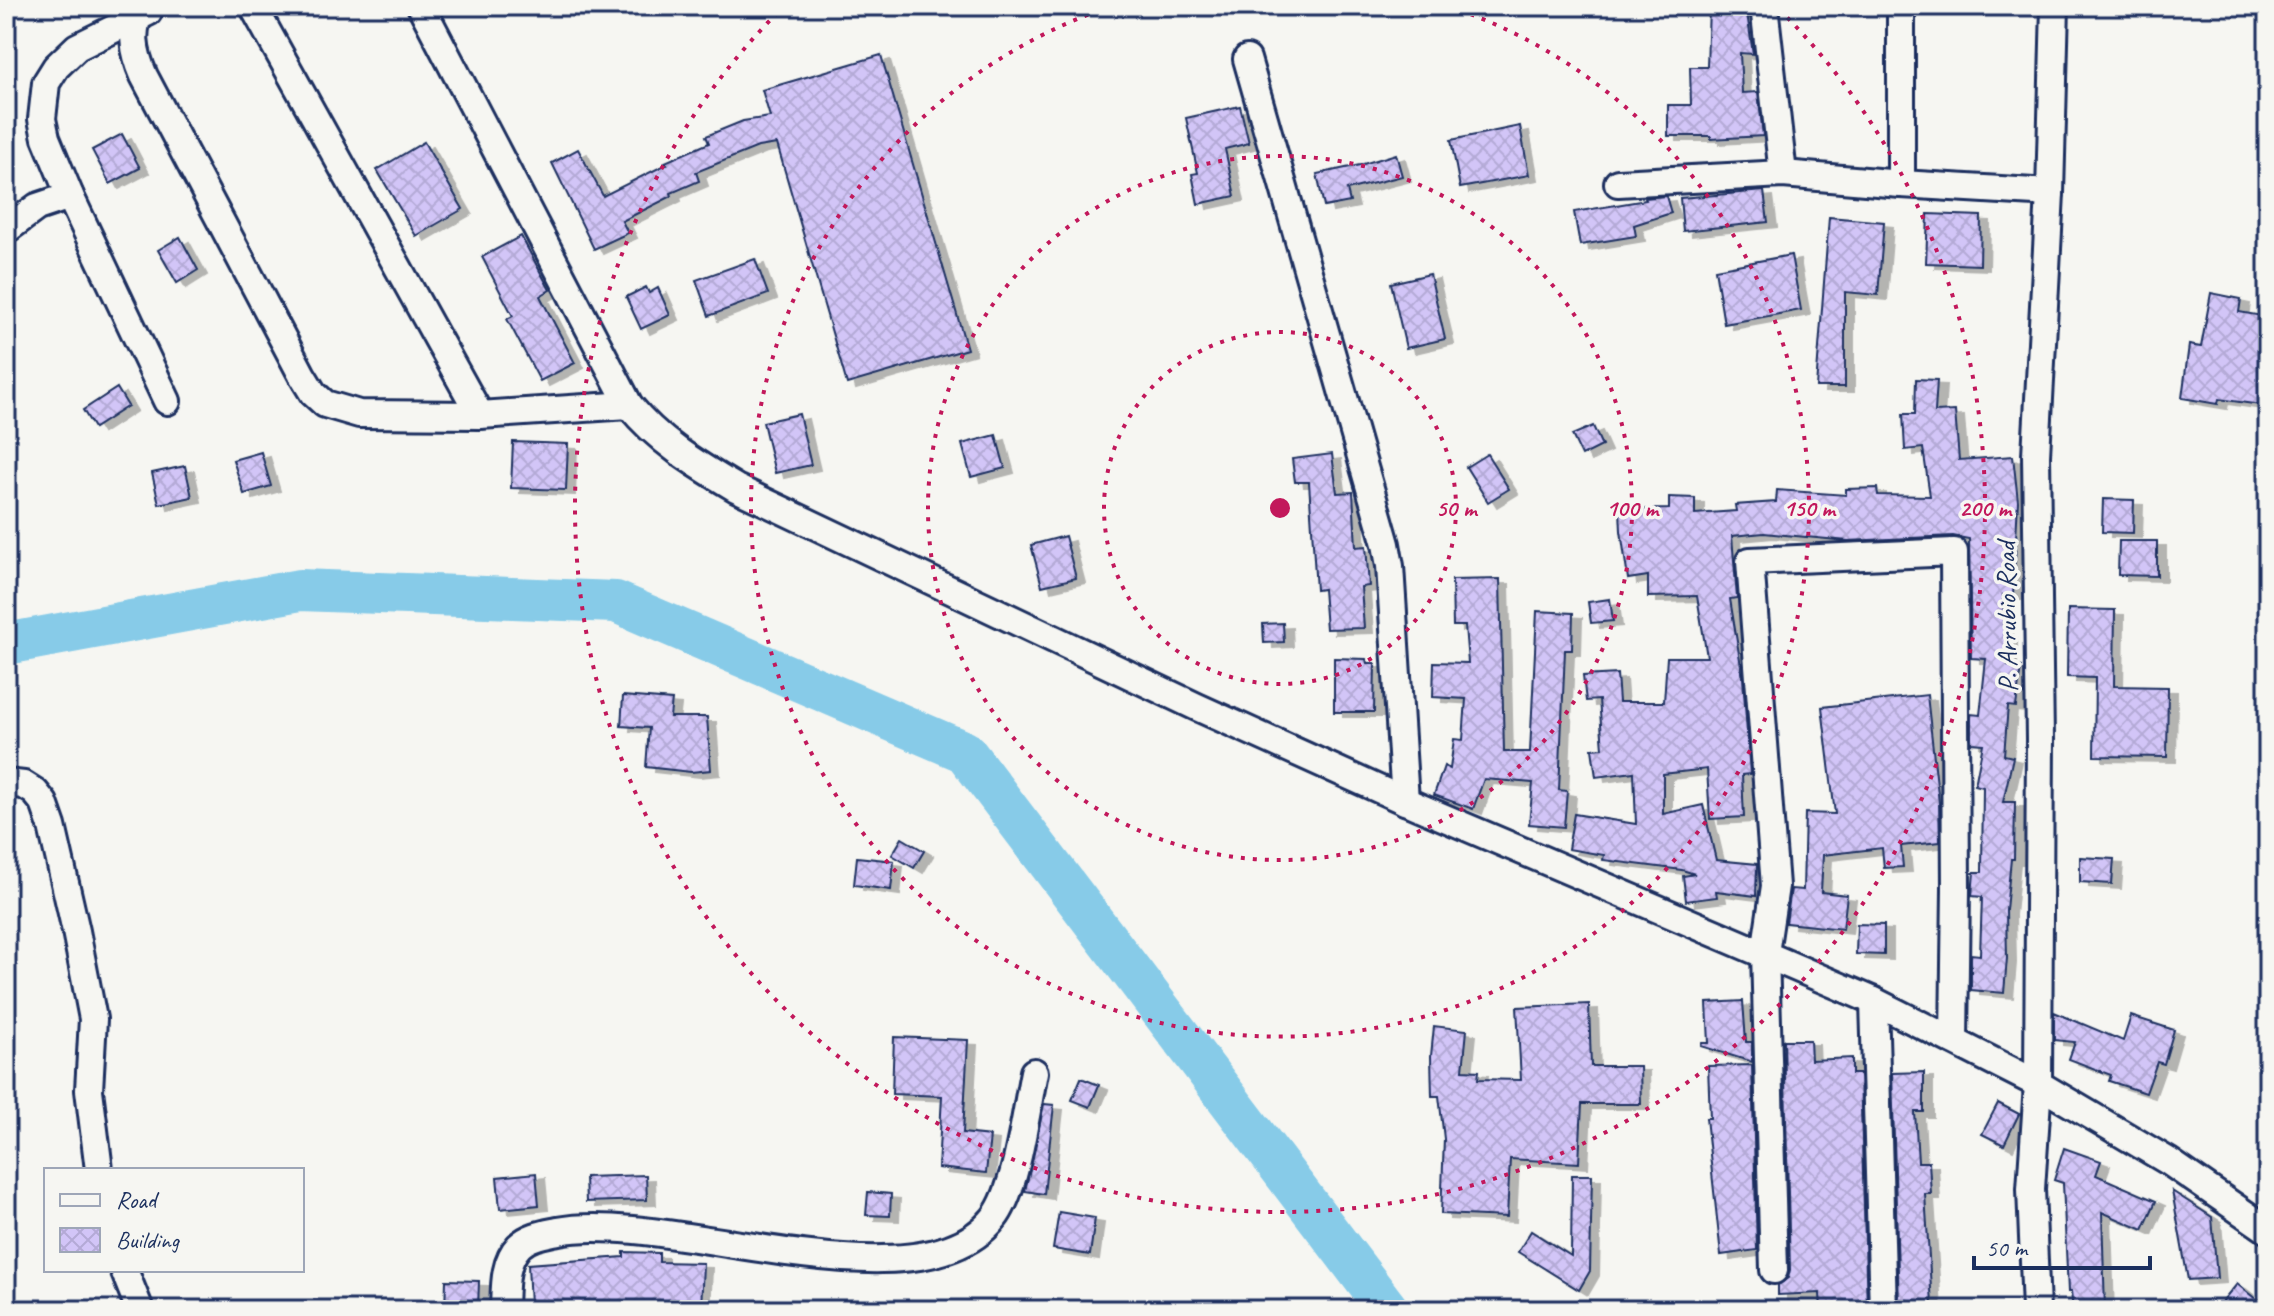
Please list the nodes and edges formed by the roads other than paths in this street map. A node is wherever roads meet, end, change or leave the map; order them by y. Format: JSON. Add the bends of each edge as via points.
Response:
{"nodes":[{"id":1,"x":159,"y":6,"type":"edge"},
{"id":2,"x":253,"y":6,"type":"edge"},
{"id":3,"x":421,"y":6,"type":"edge"},
{"id":4,"x":1764,"y":6,"type":"edge"},
{"id":5,"x":1901,"y":6,"type":"edge"},
{"id":6,"x":2055,"y":6,"type":"edge"},
{"id":7,"x":139,"y":13,"type":"edge"},
{"id":8,"x":1247,"y":59,"type":"dead end"},
{"id":9,"x":1783,"y":174,"type":"junction"},
{"id":10,"x":1618,"y":183,"type":"dead end"},
{"id":11,"x":1901,"y":184,"type":"junction"},
{"id":12,"x":2050,"y":193,"type":"junction"},
{"id":13,"x":70,"y":196,"type":"junction"},
{"id":14,"x":6,"y":230,"type":"edge"},
{"id":15,"x":167,"y":401,"type":"dead end"},
{"id":16,"x":629,"y":405,"type":"junction"},
{"id":17,"x":480,"y":415,"type":"junction"},
{"id":18,"x":6,"y":783,"type":"edge"},
{"id":19,"x":1405,"y":801,"type":"junction"},
{"id":20,"x":1765,"y":953,"type":"junction"},
{"id":21,"x":1874,"y":1001,"type":"junction"},
{"id":22,"x":1954,"y":1041,"type":"junction"},
{"id":23,"x":1034,"y":1072,"type":"dead end"},
{"id":24,"x":2038,"y":1084,"type":"junction"},
{"id":25,"x":99,"y":1168,"type":"edge"},
{"id":26,"x":2268,"y":1230,"type":"edge"},
{"id":27,"x":1774,"y":1270,"type":"dead end"},
{"id":28,"x":125,"y":1272,"type":"edge"},
{"id":29,"x":140,"y":1310,"type":"edge"},
{"id":30,"x":504,"y":1310,"type":"edge"},
{"id":31,"x":1883,"y":1310,"type":"edge"},
{"id":32,"x":2036,"y":1310,"type":"edge"}],
"edges":[{"from":1,"to":7,"type":"street"},
{"from":2,"to":17,"type":"street"},
{"from":3,"to":16,"type":"street"},
{"from":4,"to":9,"type":"street"},
{"from":5,"to":11,"type":"street"},
{"from":6,"to":12,"type":"street","name":"P. Arrubio Road"},
{"from":7,"to":13,"type":"street","via":[[77,47],[46,83],[44,128]]},
{"from":7,"to":17,"type":"street","via":[[133,39],[144,76],[313,393],[325,404],[359,414]]},
{"from":8,"to":19,"type":"street","via":[[1386,544]]},
{"from":9,"to":10,"type":"street"},
{"from":9,"to":11,"type":"street"},
{"from":11,"to":12,"type":"street"},
{"from":12,"to":24,"type":"street","name":"P. Arrubio Road","via":[[2036,455]]},
{"from":13,"to":14,"type":"street","via":[[37,207]]},
{"from":13,"to":15,"type":"street"},
{"from":16,"to":17,"type":"street"},
{"from":16,"to":19,"type":"street","via":[[671,448],[736,488]]},
{"from":18,"to":25,"type":"street","via":[[35,792],[52,826],[93,1019],[89,1090]]},
{"from":19,"to":20,"type":"street"},
{"from":20,"to":21,"type":"street"},
{"from":20,"to":22,"type":"street","via":[[1775,873],[1750,561],[1954,552]]},
{"from":20,"to":27,"type":"street"},
{"from":21,"to":22,"type":"street"},
{"from":21,"to":31,"type":"street"},
{"from":22,"to":24,"type":"street"},
{"from":23,"to":30,"type":"street","via":[[1009,1190],[997,1216],[963,1245],[900,1260],[631,1230],[566,1230],[529,1238],[514,1252]]},
{"from":24,"to":26,"type":"street","via":[[2168,1161]]},
{"from":24,"to":32,"type":"street","name":"P. Arrubio Road","via":[[2031,1189]]},
{"from":28,"to":29,"type":"street"}]}
